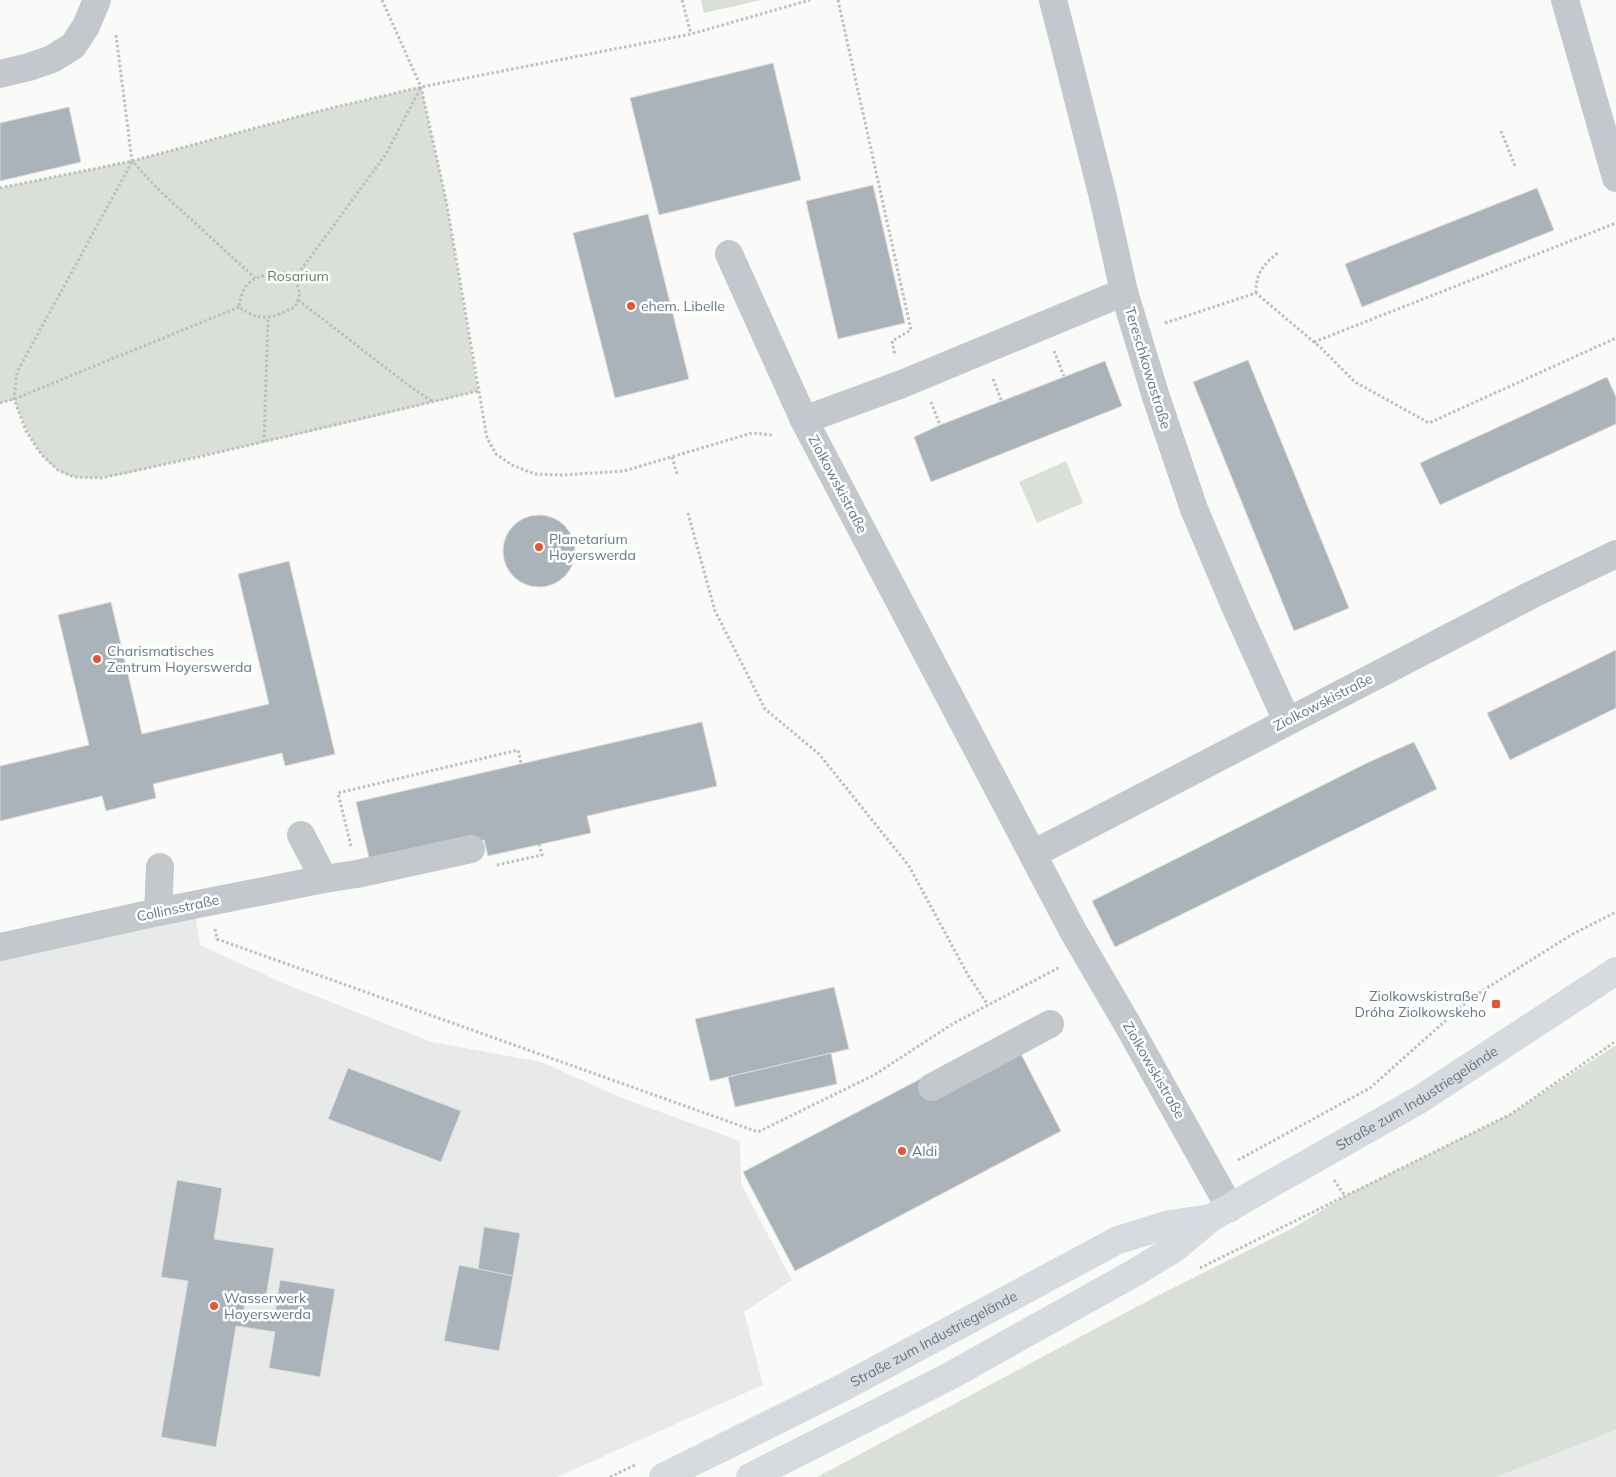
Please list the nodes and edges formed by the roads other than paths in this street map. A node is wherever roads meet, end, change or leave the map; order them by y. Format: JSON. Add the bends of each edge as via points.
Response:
{"nodes":[{"id":1,"x":97,"y":0,"type":"edge"},
{"id":2,"x":1053,"y":0,"type":"edge"},
{"id":3,"x":1565,"y":0,"type":"edge"},
{"id":4,"x":0,"y":74,"type":"edge"},
{"id":5,"x":1616,"y":178,"type":"edge"},
{"id":6,"x":729,"y":254,"type":"dead end"},
{"id":7,"x":1124,"y":292,"type":"junction"},
{"id":8,"x":804,"y":420,"type":"junction"},
{"id":9,"x":1616,"y":554,"type":"edge"},
{"id":10,"x":1287,"y":721,"type":"junction"},
{"id":11,"x":302,"y":835,"type":"dead end"},
{"id":12,"x":471,"y":849,"type":"road end"},
{"id":13,"x":1033,"y":854,"type":"junction"},
{"id":14,"x":160,"y":867,"type":"dead end"},
{"id":15,"x":324,"y":879,"type":"junction"},
{"id":16,"x":158,"y":912,"type":"junction"},
{"id":17,"x":0,"y":947,"type":"edge"},
{"id":18,"x":1616,"y":971,"type":"edge"},
{"id":19,"x":1050,"y":1024,"type":"dead end"},
{"id":20,"x":932,"y":1087,"type":"dead end"},
{"id":21,"x":1221,"y":1213,"type":"junction"},
{"id":22,"x":662,"y":1477,"type":"edge"},
{"id":23,"x":750,"y":1477,"type":"edge"}],
"edges":[{"from":1,"to":4,"type":"street","via":[[73,46],[37,64]]},
{"from":2,"to":7,"type":"street","name":"Tereschkowastraße"},
{"from":3,"to":5,"type":"street"},
{"from":6,"to":8,"type":"street"},
{"from":7,"to":8,"type":"street","name":"Ziolkowskistraße","via":[[902,384]]},
{"from":7,"to":10,"type":"street","name":"Tereschkowastraße","via":[[1194,509]]},
{"from":8,"to":13,"type":"street","name":"Ziolkowskistraße"},
{"from":9,"to":10,"type":"street","name":"Ziolkowskistraße"},
{"from":10,"to":13,"type":"street","name":"Ziolkowskistraße"},
{"from":11,"to":15,"type":"street"},
{"from":12,"to":15,"type":"street","name":"Collinsstraße"},
{"from":13,"to":21,"type":"street","name":"Ziolkowskistraße","via":[[1086,954],[1176,1108]]},
{"from":14,"to":16,"type":"street"},
{"from":15,"to":16,"type":"street","name":"Collinsstraße"},
{"from":16,"to":17,"type":"street","name":"Collinsstraße"},
{"from":18,"to":21,"type":"main road","name":"Straße zum Industriegelände","via":[[1419,1100]]},
{"from":19,"to":20,"type":"street"},
{"from":21,"to":22,"type":"main road","name":"Straße zum Industriegelände","via":[[1118,1240],[844,1387]]},
{"from":21,"to":23,"type":"main road","name":"Straße zum Industriegelände","via":[[1175,1248],[1136,1272],[948,1377]]}]}
